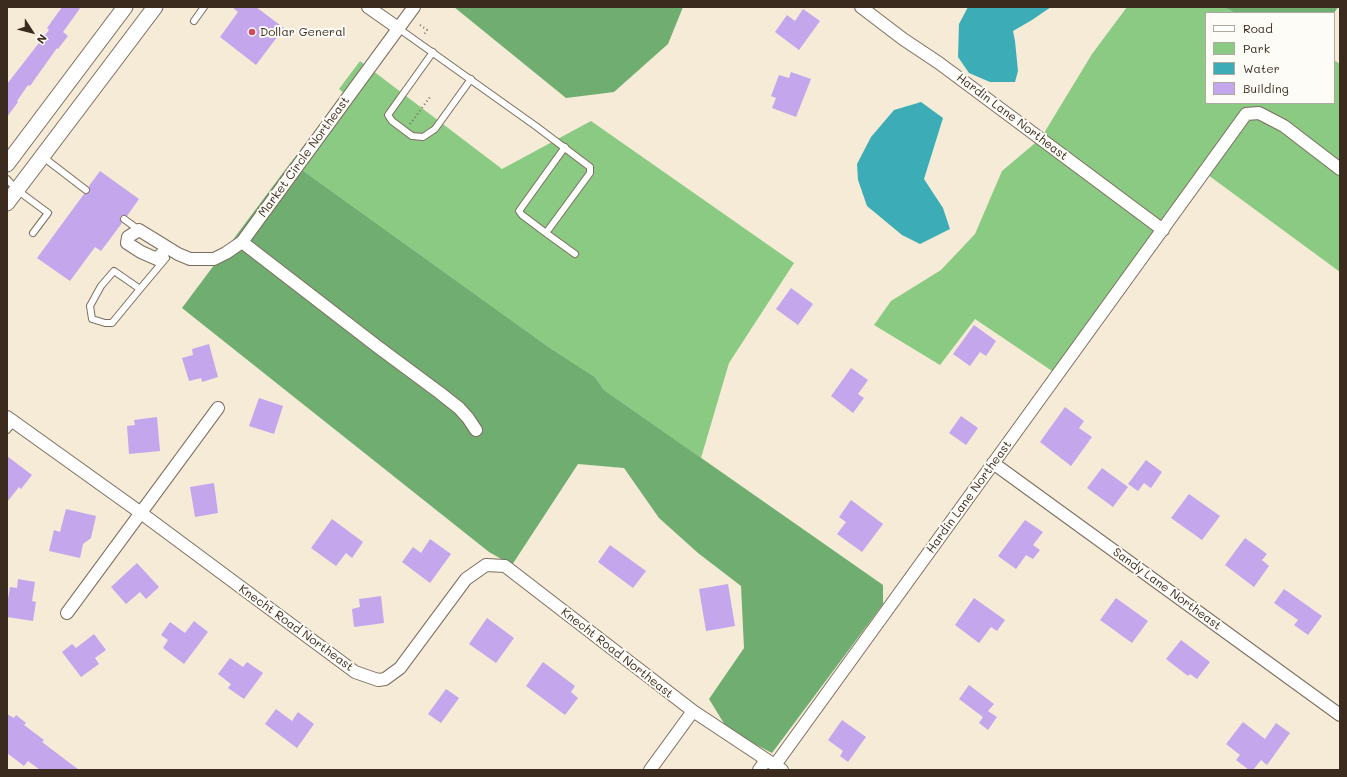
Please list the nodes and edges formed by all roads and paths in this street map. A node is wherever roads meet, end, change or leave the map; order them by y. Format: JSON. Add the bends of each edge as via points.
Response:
{"nodes":[{"id":1,"x":125,"y":7,"type":"edge"},
{"id":2,"x":155,"y":7,"type":"edge"},
{"id":3,"x":204,"y":7,"type":"edge"},
{"id":4,"x":368,"y":7,"type":"edge"},
{"id":5,"x":414,"y":7,"type":"edge"},
{"id":6,"x":861,"y":7,"type":"edge"},
{"id":7,"x":194,"y":21,"type":"dead end"},
{"id":8,"x":398,"y":28,"type":"junction"},
{"id":9,"x":433,"y":52,"type":"junction"},
{"id":10,"x":471,"y":79,"type":"junction"},
{"id":11,"x":430,"y":97,"type":"dead end"},
{"id":12,"x":410,"y":125,"type":"dead end"},
{"id":13,"x":24,"y":142,"type":"junction"},
{"id":14,"x":565,"y":147,"type":"junction"},
{"id":15,"x":43,"y":157,"type":"junction"},
{"id":16,"x":7,"y":164,"type":"edge"},
{"id":17,"x":1340,"y":169,"type":"edge"},
{"id":18,"x":7,"y":179,"type":"edge"},
{"id":19,"x":17,"y":190,"type":"junction"},
{"id":20,"x":86,"y":190,"type":"dead end"},
{"id":21,"x":7,"y":204,"type":"edge"},
{"id":22,"x":124,"y":219,"type":"dead end"},
{"id":23,"x":139,"y":230,"type":"junction"},
{"id":24,"x":1163,"y":230,"type":"junction"},
{"id":25,"x":33,"y":233,"type":"dead end"},
{"id":26,"x":546,"y":233,"type":"junction"},
{"id":27,"x":242,"y":242,"type":"junction"},
{"id":28,"x":170,"y":249,"type":"junction"},
{"id":29,"x":576,"y":254,"type":"dead end"},
{"id":30,"x":140,"y":289,"type":"junction"},
{"id":31,"x":218,"y":408,"type":"dead end"},
{"id":32,"x":9,"y":423,"type":"edge"},
{"id":33,"x":476,"y":430,"type":"dead end"},
{"id":34,"x":993,"y":463,"type":"junction"},
{"id":35,"x":141,"y":513,"type":"junction"},
{"id":36,"x":67,"y":613,"type":"dead end"},
{"id":37,"x":693,"y":711,"type":"junction"},
{"id":38,"x":1340,"y":715,"type":"edge"},
{"id":39,"x":774,"y":765,"type":"edge"},
{"id":40,"x":650,"y":770,"type":"edge"},
{"id":41,"x":759,"y":770,"type":"edge"}],
"edges":[{"from":1,"to":13,"type":"street"},
{"from":2,"to":15,"type":"street"},
{"from":3,"to":7,"type":"lane"},
{"from":4,"to":8,"type":"street"},
{"from":5,"to":8,"type":"street","name":"Market Circle Northeast"},
{"from":6,"to":24,"type":"street","name":"Hardin Lane Northeast"},
{"from":8,"to":9,"type":"lane"},
{"from":8,"to":27,"type":"street","name":"Market Circle Northeast"},
{"from":9,"to":10,"type":"lane"},
{"from":9,"to":10,"type":"lane","via":[[388,115],[389,119],[402,129],[417,137],[431,133]]},
{"from":10,"to":14,"type":"lane"},
{"from":11,"to":12,"type":"path"},
{"from":13,"to":15,"type":"street"},
{"from":13,"to":16,"type":"street"},
{"from":14,"to":26,"type":"lane","via":[[588,164],[590,172]]},
{"from":14,"to":26,"type":"lane","via":[[519,211]]},
{"from":15,"to":19,"type":"street"},
{"from":15,"to":20,"type":"lane"},
{"from":17,"to":24,"type":"street","name":"Hardin Lane Northeast","via":[[1284,126],[1259,113],[1246,114]]},
{"from":18,"to":19,"type":"lane"},
{"from":19,"to":21,"type":"street"},
{"from":19,"to":25,"type":"lane","via":[[48,213]]},
{"from":22,"to":23,"type":"lane"},
{"from":23,"to":28,"type":"street","name":"Market Circle Northeast"},
{"from":23,"to":28,"type":"street","via":[[128,237],[127,243],[141,252],[158,259]]},
{"from":24,"to":34,"type":"street","name":"Hardin Lane Northeast"},
{"from":26,"to":29,"type":"lane"},
{"from":27,"to":28,"type":"street","name":"Market Circle Northeast","via":[[214,259],[190,259]]},
{"from":27,"to":33,"type":"street","via":[[459,408]]},
{"from":28,"to":30,"type":"lane"},
{"from":30,"to":30,"type":"lane","via":[[112,322],[105,323],[92,319],[90,306],[101,286],[114,271]]},
{"from":31,"to":35,"type":"street"},
{"from":32,"to":35,"type":"street","name":"Knecht Road Northeast"},
{"from":34,"to":38,"type":"street","name":"Sandy Lane Northeast"},
{"from":34,"to":39,"type":"street","name":"Hardin Lane Northeast"},
{"from":35,"to":36,"type":"street"},
{"from":35,"to":37,"type":"street","name":"Knecht Road Northeast","via":[[355,672],[385,680],[400,668],[466,579],[486,565],[505,566]]},
{"from":37,"to":39,"type":"street","name":"Knecht Road Northeast"},
{"from":37,"to":40,"type":"street"},
{"from":39,"to":41,"type":"street","name":"Hardin Lane Northeast"}]}
